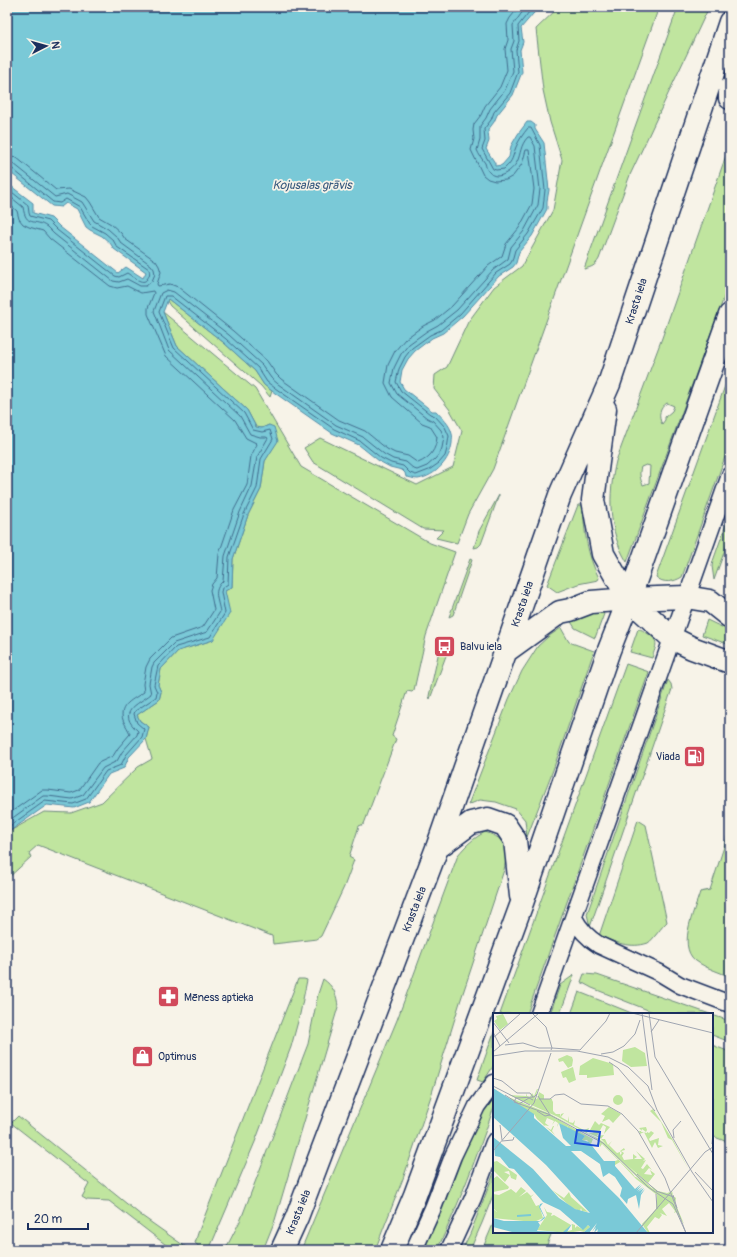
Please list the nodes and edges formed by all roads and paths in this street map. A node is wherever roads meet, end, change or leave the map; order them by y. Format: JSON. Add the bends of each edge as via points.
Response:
{"nodes":[{"id":1,"x":730,"y":22,"type":"edge"},
{"id":2,"x":730,"y":89,"type":"edge"},
{"id":3,"x":730,"y":98,"type":"edge"},
{"id":4,"x":730,"y":315,"type":"edge"},
{"id":5,"x":609,"y":384,"type":"junction"},
{"id":6,"x":730,"y":475,"type":"edge"},
{"id":7,"x":686,"y":597,"type":"junction"},
{"id":8,"x":629,"y":599,"type":"junction"},
{"id":9,"x":730,"y":617,"type":"edge"},
{"id":10,"x":672,"y":638,"type":"junction"},
{"id":11,"x":506,"y":651,"type":"junction"},
{"id":12,"x":730,"y":662,"type":"edge"},
{"id":13,"x":437,"y":848,"type":"junction"},
{"id":14,"x":522,"y":903,"type":"junction"},
{"id":15,"x":574,"y":918,"type":"junction"},
{"id":16,"x":730,"y":1004,"type":"edge"},
{"id":17,"x":540,"y":1013,"type":"edge"},
{"id":18,"x":493,"y":1084,"type":"edge"},
{"id":19,"x":493,"y":1145,"type":"edge"},
{"id":20,"x":282,"y":1250,"type":"edge"},
{"id":21,"x":392,"y":1250,"type":"edge"},
{"id":22,"x":414,"y":1250,"type":"edge"},
{"id":23,"x":449,"y":1250,"type":"edge"}],
"edges":[{"from":1,"to":5,"type":"main road","name":"Krasta iela"},
{"from":2,"to":3,"type":"main road"},
{"from":4,"to":8,"type":"main road"},
{"from":5,"to":8,"type":"main road","via":[[593,500],[603,554]]},
{"from":5,"to":11,"type":"main road","name":"Krasta iela","via":[[560,494]]},
{"from":6,"to":7,"type":"street"},
{"from":7,"to":8,"type":"main road"},
{"from":7,"to":9,"type":"main road","via":[[710,601]]},
{"from":7,"to":10,"type":"street"},
{"from":8,"to":10,"type":"main road"},
{"from":8,"to":11,"type":"main road","via":[[591,602],[560,612]]},
{"from":8,"to":14,"type":"main road"},
{"from":10,"to":12,"type":"main road"},
{"from":10,"to":15,"type":"street"},
{"from":11,"to":13,"type":"main road","name":"Krasta iela"},
{"from":13,"to":14,"type":"main road","via":[[471,823],[488,819],[505,825],[515,840]]},
{"from":13,"to":20,"type":"main road","name":"Krasta iela","via":[[297,1217]]},
{"from":14,"to":21,"type":"main road","via":[[415,1195]]},
{"from":15,"to":16,"type":"street","via":[[579,928],[598,946],[660,973],[680,985]]},
{"from":15,"to":17,"type":"street"},
{"from":18,"to":22,"type":"street","via":[[476,1106]]},
{"from":19,"to":23,"type":"street","via":[[473,1198]]}]}
